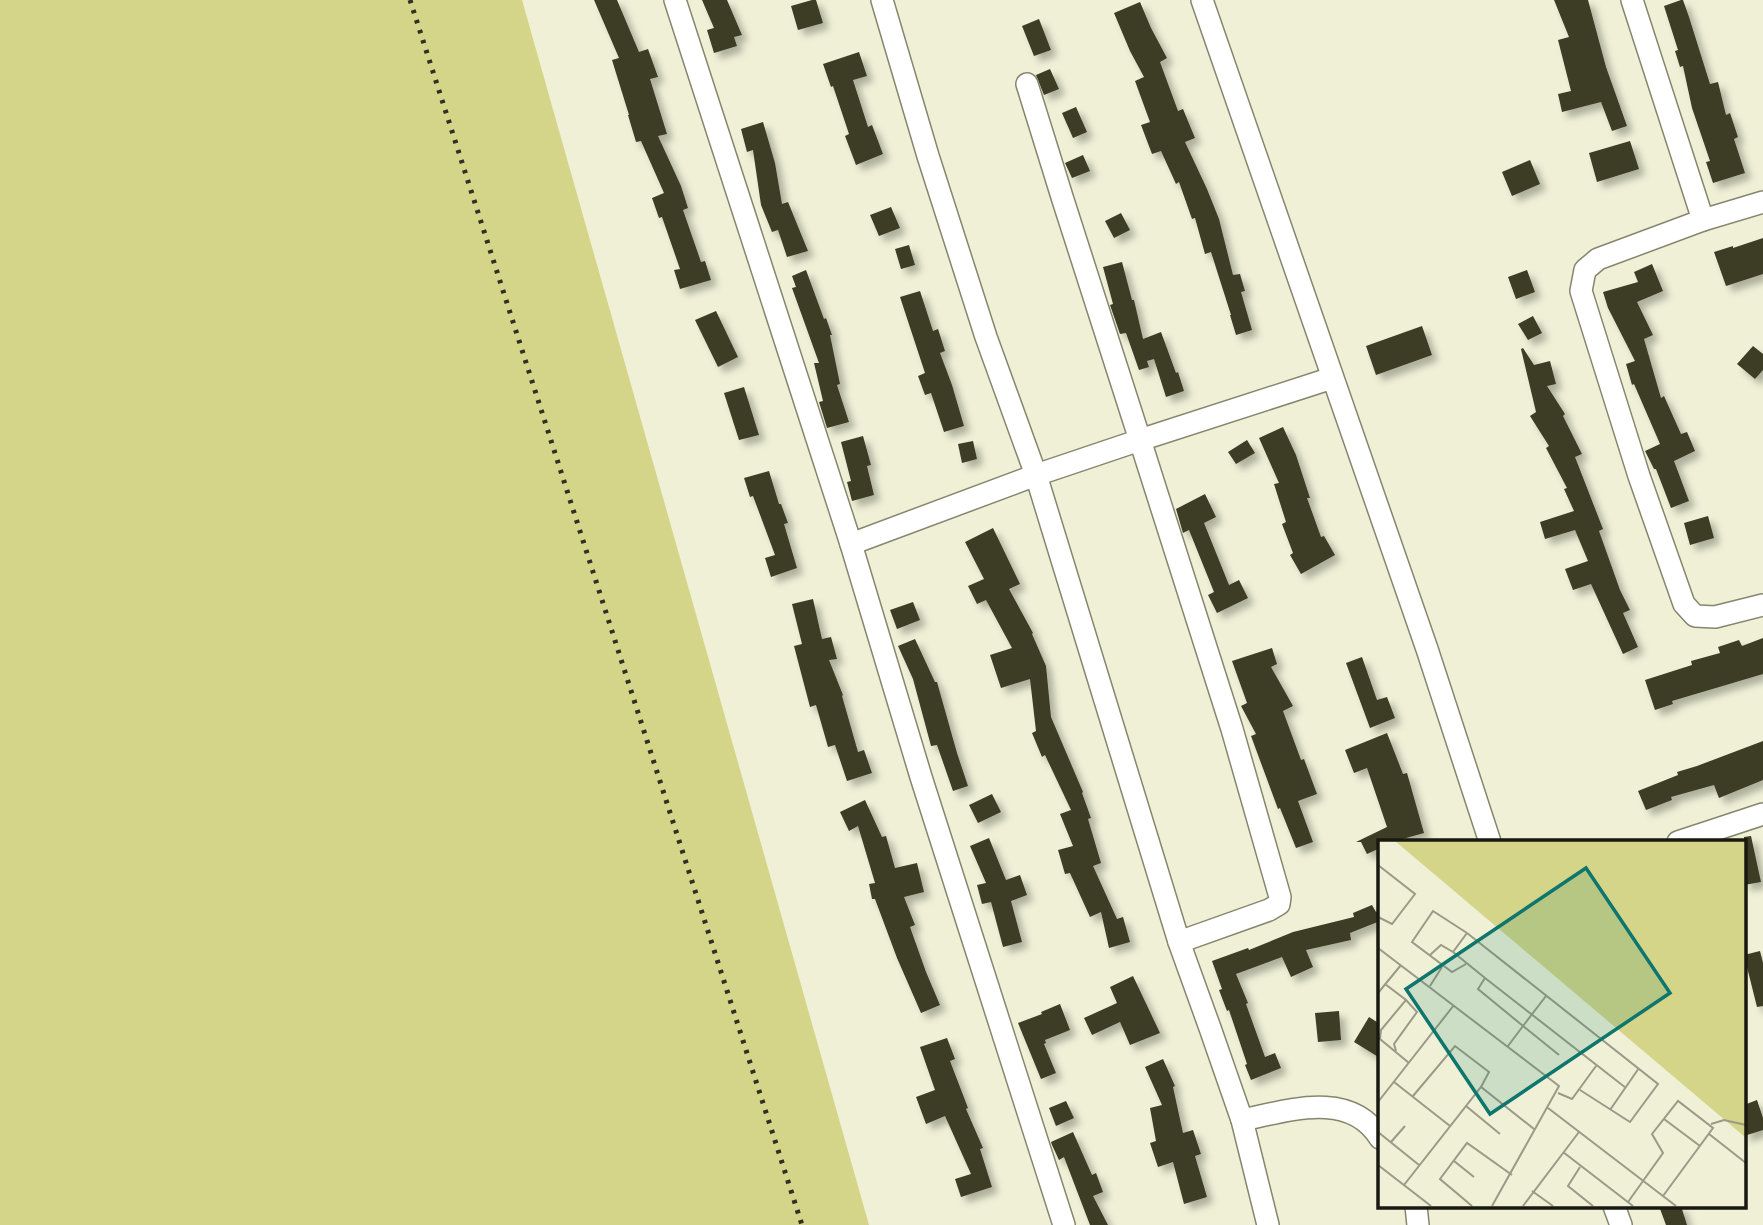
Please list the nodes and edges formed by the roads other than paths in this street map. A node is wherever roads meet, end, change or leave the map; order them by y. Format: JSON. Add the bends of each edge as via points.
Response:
{"nodes":[{"id":1,"x":675,"y":0,"type":"edge"},
{"id":2,"x":882,"y":0,"type":"edge"},
{"id":3,"x":1202,"y":0,"type":"edge"},
{"id":4,"x":1632,"y":0,"type":"edge"},
{"id":5,"x":1027,"y":84,"type":"dead end"},
{"id":6,"x":1763,"y":202,"type":"edge"},
{"id":7,"x":1703,"y":220,"type":"junction"},
{"id":8,"x":1332,"y":377,"type":"junction"},
{"id":9,"x":1140,"y":440,"type":"junction"},
{"id":10,"x":1036,"y":475,"type":"junction"},
{"id":11,"x":851,"y":544,"type":"junction"},
{"id":12,"x":1763,"y":605,"type":"edge"},
{"id":13,"x":1763,"y":814,"type":"edge"},
{"id":14,"x":1489,"y":840,"type":"edge"},
{"id":15,"x":1684,"y":840,"type":"edge"},
{"id":16,"x":1179,"y":942,"type":"junction"},
{"id":17,"x":1242,"y":1120,"type":"junction"},
{"id":18,"x":1378,"y":1135,"type":"edge"},
{"id":19,"x":1616,"y":1208,"type":"edge"},
{"id":20,"x":1064,"y":1225,"type":"edge"},
{"id":21,"x":1268,"y":1225,"type":"edge"},
{"id":22,"x":1621,"y":1225,"type":"edge"}],
"edges":[{"from":1,"to":11,"type":"street"},
{"from":2,"to":10,"type":"street","via":[[982,324]]},
{"from":3,"to":8,"type":"street"},
{"from":4,"to":7,"type":"street"},
{"from":5,"to":9,"type":"street"},
{"from":6,"to":7,"type":"street"},
{"from":7,"to":12,"type":"street","via":[[1598,259],[1585,270],[1581,291],[1684,604],[1695,617]]},
{"from":8,"to":9,"type":"street"},
{"from":8,"to":14,"type":"street"},
{"from":9,"to":10,"type":"street"},
{"from":9,"to":16,"type":"street","via":[[1232,729],[1279,897],[1279,904],[1269,910]]},
{"from":10,"to":11,"type":"street"},
{"from":10,"to":16,"type":"street"},
{"from":11,"to":20,"type":"street"},
{"from":13,"to":15,"type":"street"},
{"from":16,"to":17,"type":"street"},
{"from":17,"to":18,"type":"street","via":[[1333,1108],[1354,1113]]},
{"from":17,"to":21,"type":"street"},
{"from":19,"to":22,"type":"street"}]}
